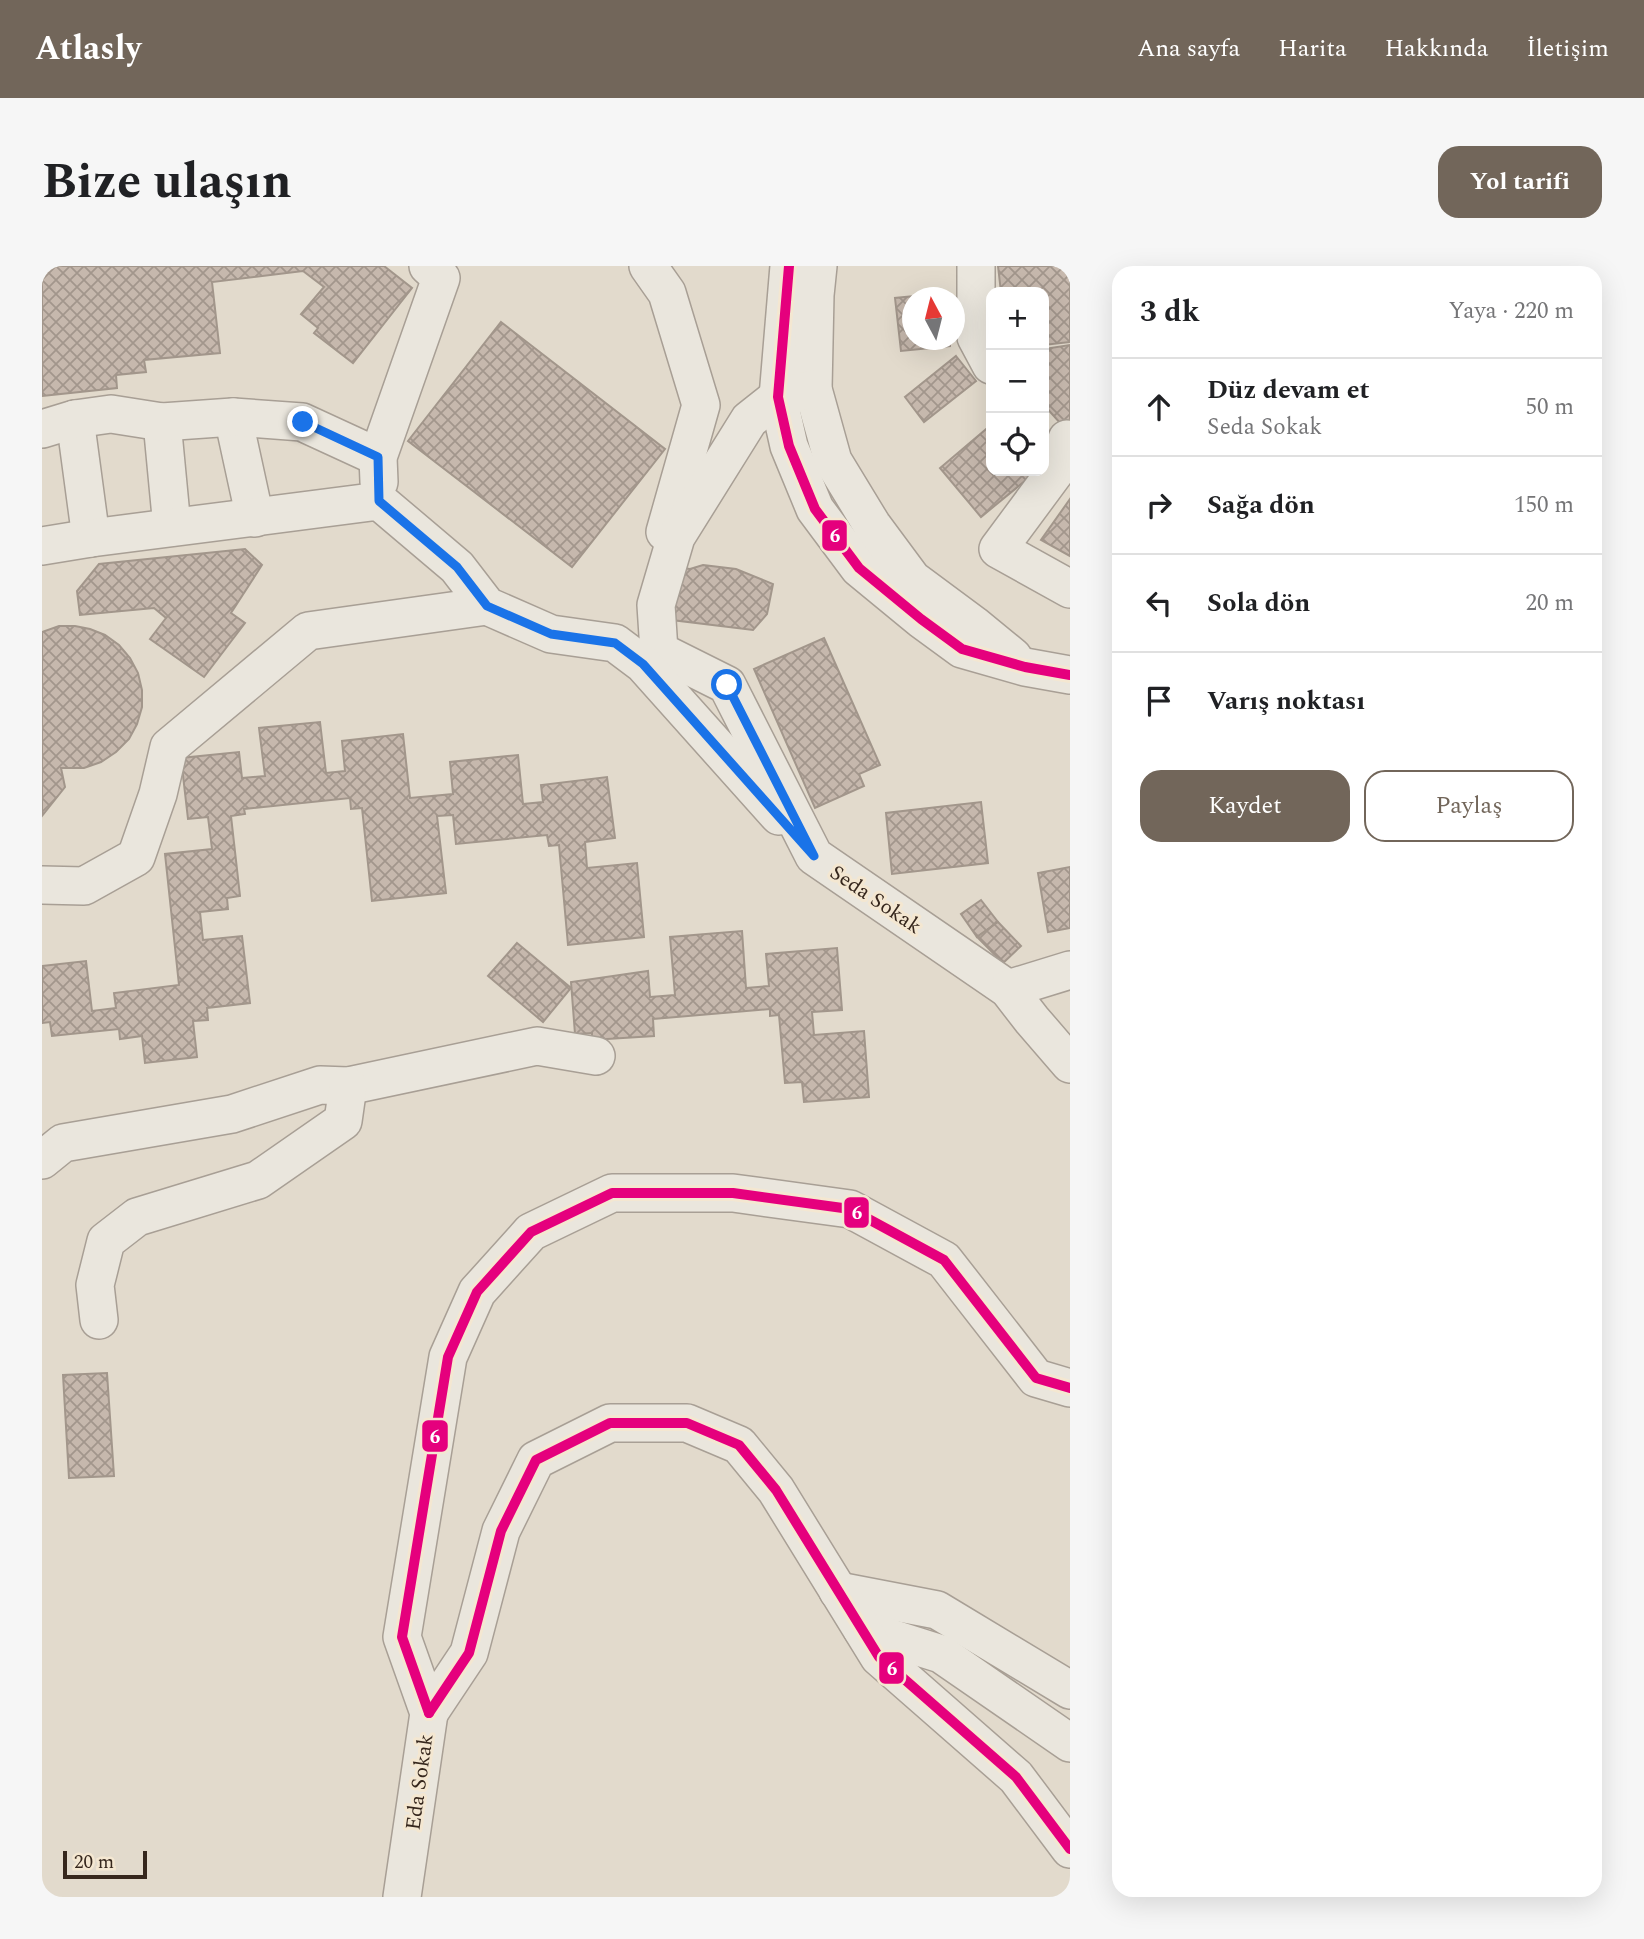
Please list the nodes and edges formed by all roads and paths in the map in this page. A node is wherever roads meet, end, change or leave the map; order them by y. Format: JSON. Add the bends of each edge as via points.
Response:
{"nodes":[{"id":1,"x":428,"y":266,"type":"edge"},
{"id":2,"x":648,"y":266,"type":"edge"},
{"id":3,"x":976,"y":266,"type":"edge"},
{"id":4,"x":796,"y":274,"type":"edge"},
{"id":5,"x":986,"y":356,"type":"edge"},
{"id":6,"x":795,"y":393,"type":"junction"},
{"id":7,"x":233,"y":417,"type":"junction"},
{"id":8,"x":162,"y":422,"type":"junction"},
{"id":9,"x":58,"y":424,"type":"edge"},
{"id":10,"x":1060,"y":436,"type":"edge"},
{"id":11,"x":378,"y":457,"type":"junction"},
{"id":12,"x":379,"y":501,"type":"junction"},
{"id":13,"x":254,"y":518,"type":"junction"},
{"id":14,"x":172,"y":527,"type":"junction"},
{"id":15,"x":91,"y":538,"type":"junction"},
{"id":16,"x":42,"y":547,"type":"edge"},
{"id":17,"x":1070,"y":589,"type":"edge"},
{"id":18,"x":487,"y":606,"type":"junction"},
{"id":19,"x":643,"y":664,"type":"junction"},
{"id":20,"x":1070,"y":675,"type":"edge"},
{"id":21,"x":814,"y":856,"type":"junction"},
{"id":22,"x":42,"y":885,"type":"edge"},
{"id":23,"x":1070,"y":970,"type":"edge"},
{"id":24,"x":1008,"y":989,"type":"junction"},
{"id":25,"x":596,"y":1056,"type":"dead end"},
{"id":26,"x":1070,"y":1064,"type":"edge"},
{"id":27,"x":348,"y":1086,"type":"junction"},
{"id":28,"x":42,"y":1160,"type":"edge"},
{"id":29,"x":99,"y":1320,"type":"dead end"},
{"id":30,"x":1070,"y":1388,"type":"edge"},
{"id":31,"x":838,"y":1591,"type":"junction"},
{"id":32,"x":862,"y":1629,"type":"junction"},
{"id":33,"x":1070,"y":1690,"type":"edge"},
{"id":34,"x":429,"y":1713,"type":"junction"},
{"id":35,"x":1070,"y":1743,"type":"edge"},
{"id":36,"x":1070,"y":1849,"type":"edge"},
{"id":37,"x":402,"y":1897,"type":"edge"}],
"edges":[{"from":1,"to":11,"type":"street","via":[[441,278]]},
{"from":2,"to":19,"type":"street","via":[[667,293],[701,405],[645,592]]},
{"from":3,"to":5,"type":"street","via":[[976,337]]},
{"from":4,"to":6,"type":"street"},
{"from":6,"to":20,"type":"street","via":[[789,446],[815,509],[859,568],[962,649]]},
{"from":6,"to":21,"type":"street","name":"Seda Sokak","via":[[750,420],[676,537],[656,605],[659,651],[727,685]]},
{"from":7,"to":8,"type":"street"},
{"from":7,"to":11,"type":"street","via":[[303,422]]},
{"from":7,"to":13,"type":"street"},
{"from":8,"to":9,"type":"street","via":[[111,414]]},
{"from":8,"to":14,"type":"street"},
{"from":9,"to":15,"type":"street"},
{"from":10,"to":17,"type":"street","via":[[1055,472],[998,549]]},
{"from":11,"to":12,"type":"street"},
{"from":12,"to":13,"type":"street"},
{"from":12,"to":18,"type":"street","via":[[457,567]]},
{"from":13,"to":14,"type":"street"},
{"from":14,"to":15,"type":"street"},
{"from":15,"to":16,"type":"street"},
{"from":18,"to":19,"type":"street","via":[[551,634],[615,643]]},
{"from":18,"to":22,"type":"street","via":[[308,631],[169,747],[136,857],[84,886]]},
{"from":19,"to":21,"type":"street"},
{"from":21,"to":24,"type":"street","name":"Seda Sokak"},
{"from":23,"to":24,"type":"street"},
{"from":24,"to":26,"type":"street","name":"Seda Sokak"},
{"from":25,"to":27,"type":"street","via":[[537,1046]]},
{"from":27,"to":28,"type":"street","via":[[320,1086],[232,1114],[63,1143]]},
{"from":27,"to":29,"type":"street","via":[[343,1121],[258,1180],[137,1217],[106,1241],[95,1285]]},
{"from":30,"to":34,"type":"street","name":"Eda Sokak","via":[[1036,1378],[943,1260],[850,1209],[733,1192],[612,1193],[531,1232],[477,1292],[448,1357],[402,1637]]},
{"from":31,"to":32,"type":"street"},
{"from":31,"to":33,"type":"street","via":[[937,1610]]},
{"from":31,"to":34,"type":"street","via":[[776,1490],[739,1444],[687,1423],[610,1423],[536,1460],[501,1531],[469,1653]]},
{"from":32,"to":35,"type":"street","via":[[941,1654]]},
{"from":32,"to":36,"type":"street","via":[[880,1657],[1016,1777]]},
{"from":34,"to":37,"type":"street","name":"Eda Sokak"}]}
